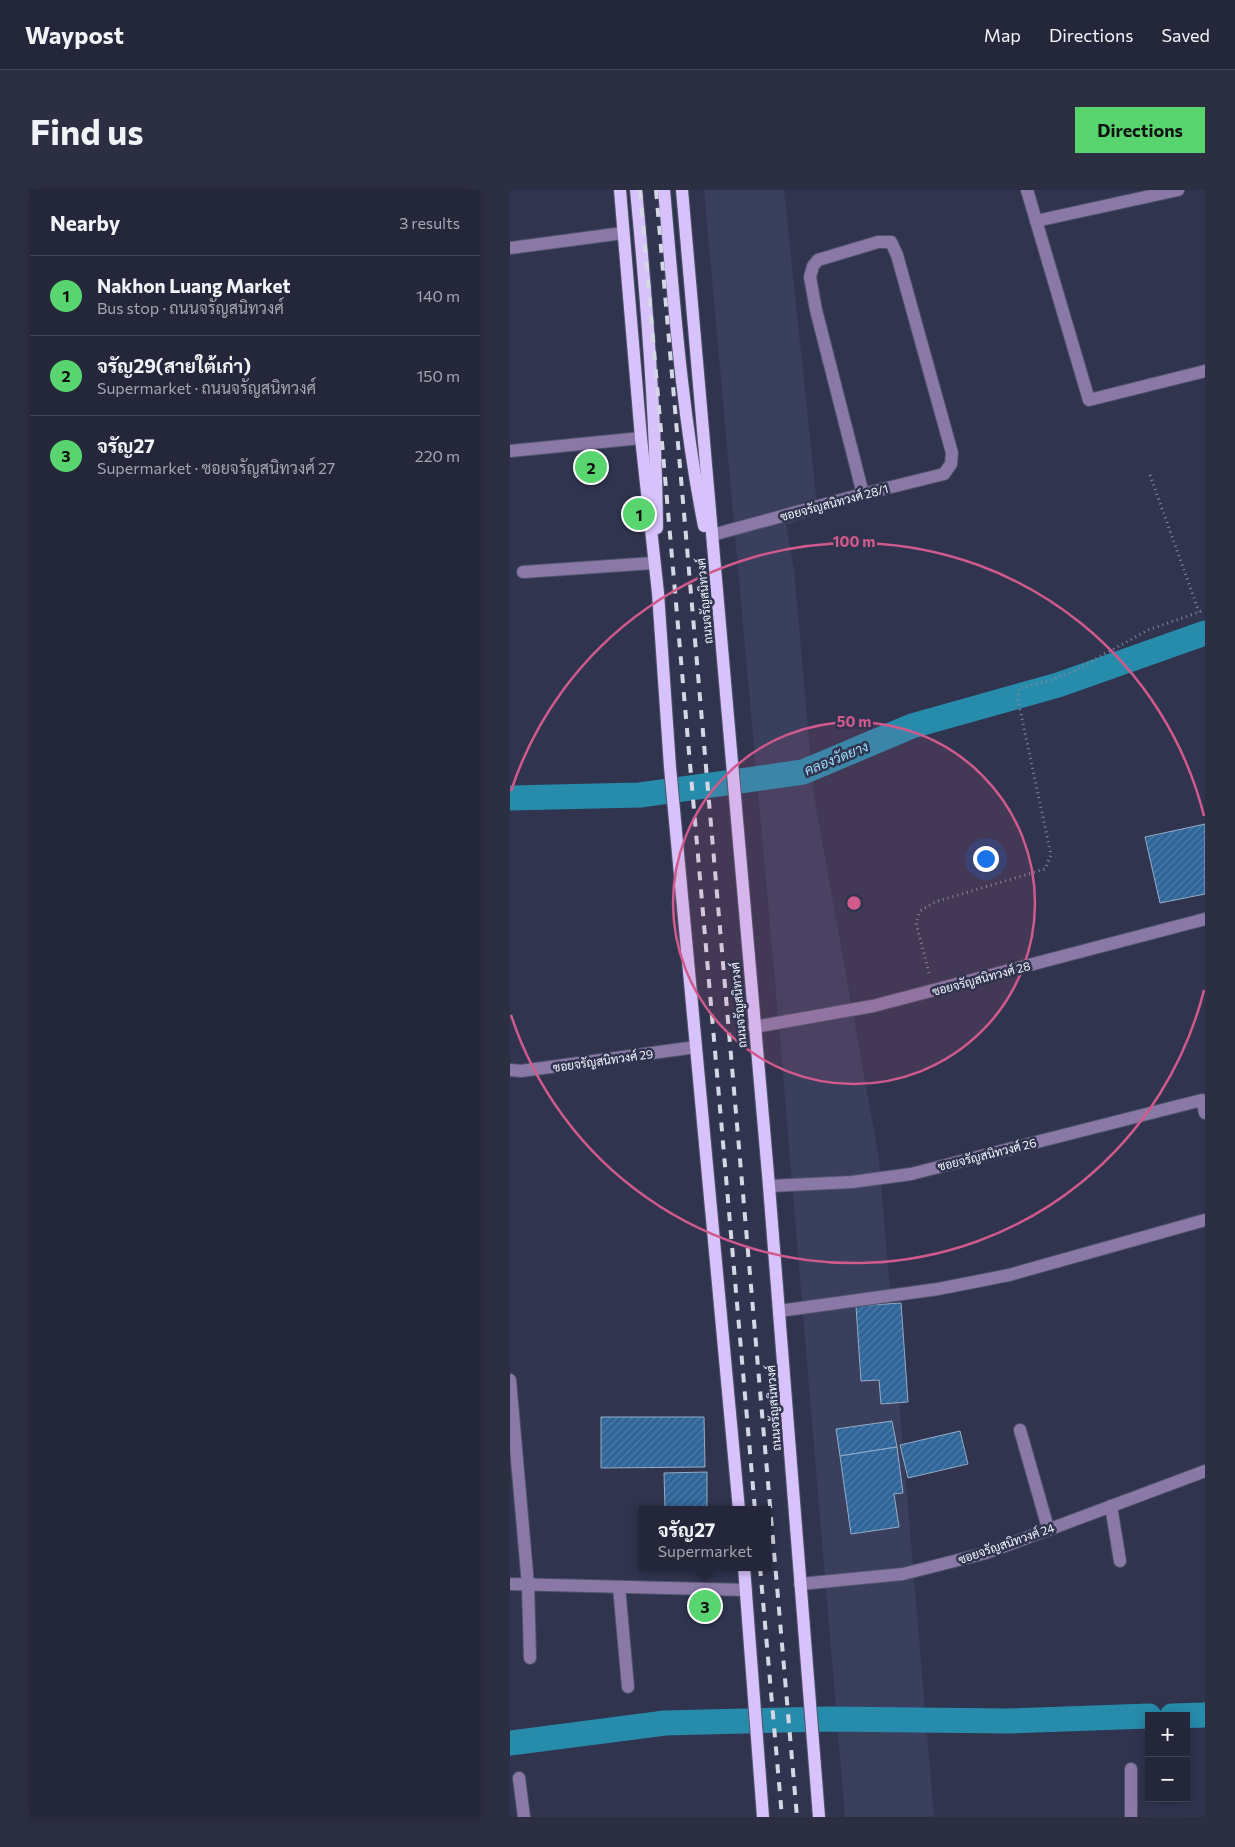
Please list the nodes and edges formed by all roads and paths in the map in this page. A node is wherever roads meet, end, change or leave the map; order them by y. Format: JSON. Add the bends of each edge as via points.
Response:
{"nodes":[{"id":1,"x":620,"y":190,"type":"edge"},
{"id":2,"x":636,"y":190,"type":"edge"},
{"id":3,"x":664,"y":190,"type":"edge"},
{"id":4,"x":682,"y":190,"type":"edge"},
{"id":5,"x":1027,"y":190,"type":"edge"},
{"id":6,"x":1178,"y":190,"type":"edge"},
{"id":7,"x":1036,"y":222,"type":"junction"},
{"id":8,"x":623,"y":234,"type":"junction"},
{"id":9,"x":510,"y":248,"type":"edge"},
{"id":10,"x":1205,"y":372,"type":"edge"},
{"id":11,"x":641,"y":438,"type":"junction"},
{"id":12,"x":510,"y":451,"type":"edge"},
{"id":13,"x":1150,"y":475,"type":"dead end"},
{"id":14,"x":863,"y":494,"type":"junction"},
{"id":15,"x":712,"y":535,"type":"junction"},
{"id":16,"x":653,"y":563,"type":"junction"},
{"id":17,"x":523,"y":572,"type":"dead end"},
{"id":18,"x":717,"y":587,"type":"junction"},
{"id":19,"x":658,"y":593,"type":"junction"},
{"id":20,"x":1205,"y":610,"type":"edge"},
{"id":21,"x":1199,"y":612,"type":"junction"},
{"id":22,"x":1205,"y":919,"type":"edge"},
{"id":23,"x":934,"y":990,"type":"junction"},
{"id":24,"x":754,"y":1027,"type":"junction"},
{"id":25,"x":696,"y":1047,"type":"junction"},
{"id":26,"x":510,"y":1070,"type":"edge"},
{"id":27,"x":1205,"y":1113,"type":"edge"},
{"id":28,"x":768,"y":1186,"type":"junction"},
{"id":29,"x":1205,"y":1220,"type":"edge"},
{"id":30,"x":779,"y":1311,"type":"junction"},
{"id":31,"x":510,"y":1380,"type":"edge"},
{"id":32,"x":1020,"y":1430,"type":"dead end"},
{"id":33,"x":1205,"y":1471,"type":"edge"},
{"id":34,"x":739,"y":1506,"type":"edge"},
{"id":35,"x":1111,"y":1506,"type":"junction"},
{"id":36,"x":1048,"y":1528,"type":"junction"},
{"id":37,"x":1120,"y":1561,"type":"dead end"},
{"id":38,"x":744,"y":1571,"type":"edge"},
{"id":39,"x":510,"y":1584,"type":"edge"},
{"id":40,"x":800,"y":1584,"type":"junction"},
{"id":41,"x":528,"y":1585,"type":"junction"},
{"id":42,"x":619,"y":1587,"type":"junction"},
{"id":43,"x":746,"y":1590,"type":"junction"},
{"id":44,"x":530,"y":1658,"type":"dead end"},
{"id":45,"x":628,"y":1687,"type":"dead end"},
{"id":46,"x":1130,"y":1769,"type":"dead end"},
{"id":47,"x":519,"y":1778,"type":"dead end"},
{"id":48,"x":524,"y":1817,"type":"edge"},
{"id":49,"x":763,"y":1817,"type":"edge"},
{"id":50,"x":819,"y":1817,"type":"edge"},
{"id":51,"x":1131,"y":1817,"type":"edge"}],
"edges":[{"from":1,"to":8,"type":"main road"},
{"from":2,"to":19,"type":"main road","via":[[651,348]]},
{"from":3,"to":18,"type":"main road","via":[[694,475]]},
{"from":4,"to":15,"type":"main road","name":"ถนนจรัญสนิทวงศ์"},
{"from":5,"to":7,"type":"street"},
{"from":6,"to":7,"type":"street"},
{"from":7,"to":10,"type":"street","via":[[1089,400]]},
{"from":8,"to":9,"type":"street"},
{"from":8,"to":11,"type":"main road"},
{"from":11,"to":12,"type":"street"},
{"from":11,"to":16,"type":"main road"},
{"from":13,"to":21,"type":"path"},
{"from":14,"to":14,"type":"street","name":"ซอยจรัญสนิทวงศ์ 28/1","via":[[944,474],[951,464],[952,453],[891,242],[863,245],[818,260],[810,277]]},
{"from":14,"to":15,"type":"street","name":"ซอยจรัญสนิทวงศ์ 28/1"},
{"from":15,"to":18,"type":"main road","name":"ถนนจรัญสนิทวงศ์"},
{"from":16,"to":17,"type":"street"},
{"from":16,"to":19,"type":"main road"},
{"from":18,"to":24,"type":"main road","name":"ถนนจรัญสนิทวงศ์"},
{"from":19,"to":25,"type":"main road","via":[[670,767]]},
{"from":20,"to":21,"type":"path"},
{"from":21,"to":23,"type":"path","via":[[1148,630],[1072,672],[1021,686],[1018,700],[1051,855],[1045,869],[935,902],[920,911],[916,923]]},
{"from":22,"to":23,"type":"street","name":"ซอยจรัญสนิทวงศ์ 28"},
{"from":23,"to":24,"type":"street","name":"ซอยจรัญสนิทวงศ์ 28","via":[[873,1006]]},
{"from":24,"to":28,"type":"main road","name":"ถนนจรัญสนิทวงศ์"},
{"from":25,"to":26,"type":"street","name":"ซอยจรัญสนิทวงศ์ 29"},
{"from":25,"to":34,"type":"main road"},
{"from":27,"to":28,"type":"street","name":"ซอยจรัญสนิทวงศ์ 26","via":[[1202,1100],[911,1174],[852,1182]]},
{"from":28,"to":30,"type":"main road","name":"ถนนจรัญสนิทวงศ์"},
{"from":29,"to":30,"type":"street","via":[[970,1284]]},
{"from":30,"to":40,"type":"main road","name":"ถนนจรัญสนิทวงศ์"},
{"from":31,"to":41,"type":"street"},
{"from":32,"to":36,"type":"street"},
{"from":33,"to":35,"type":"street","name":"ซอยจรัญสนิทวงศ์ 24"},
{"from":35,"to":36,"type":"street","name":"ซอยจรัญสนิทวงศ์ 24"},
{"from":35,"to":37,"type":"street"},
{"from":36,"to":40,"type":"street","name":"ซอยจรัญสนิทวงศ์ 24","via":[[986,1552],[903,1574]]},
{"from":38,"to":43,"type":"main road"},
{"from":39,"to":41,"type":"street"},
{"from":40,"to":50,"type":"main road","name":"ถนนจรัญสนิทวงศ์"},
{"from":41,"to":42,"type":"street"},
{"from":41,"to":44,"type":"street"},
{"from":42,"to":43,"type":"street"},
{"from":42,"to":45,"type":"street"},
{"from":43,"to":49,"type":"main road"},
{"from":46,"to":51,"type":"street"},
{"from":47,"to":48,"type":"street"}]}
